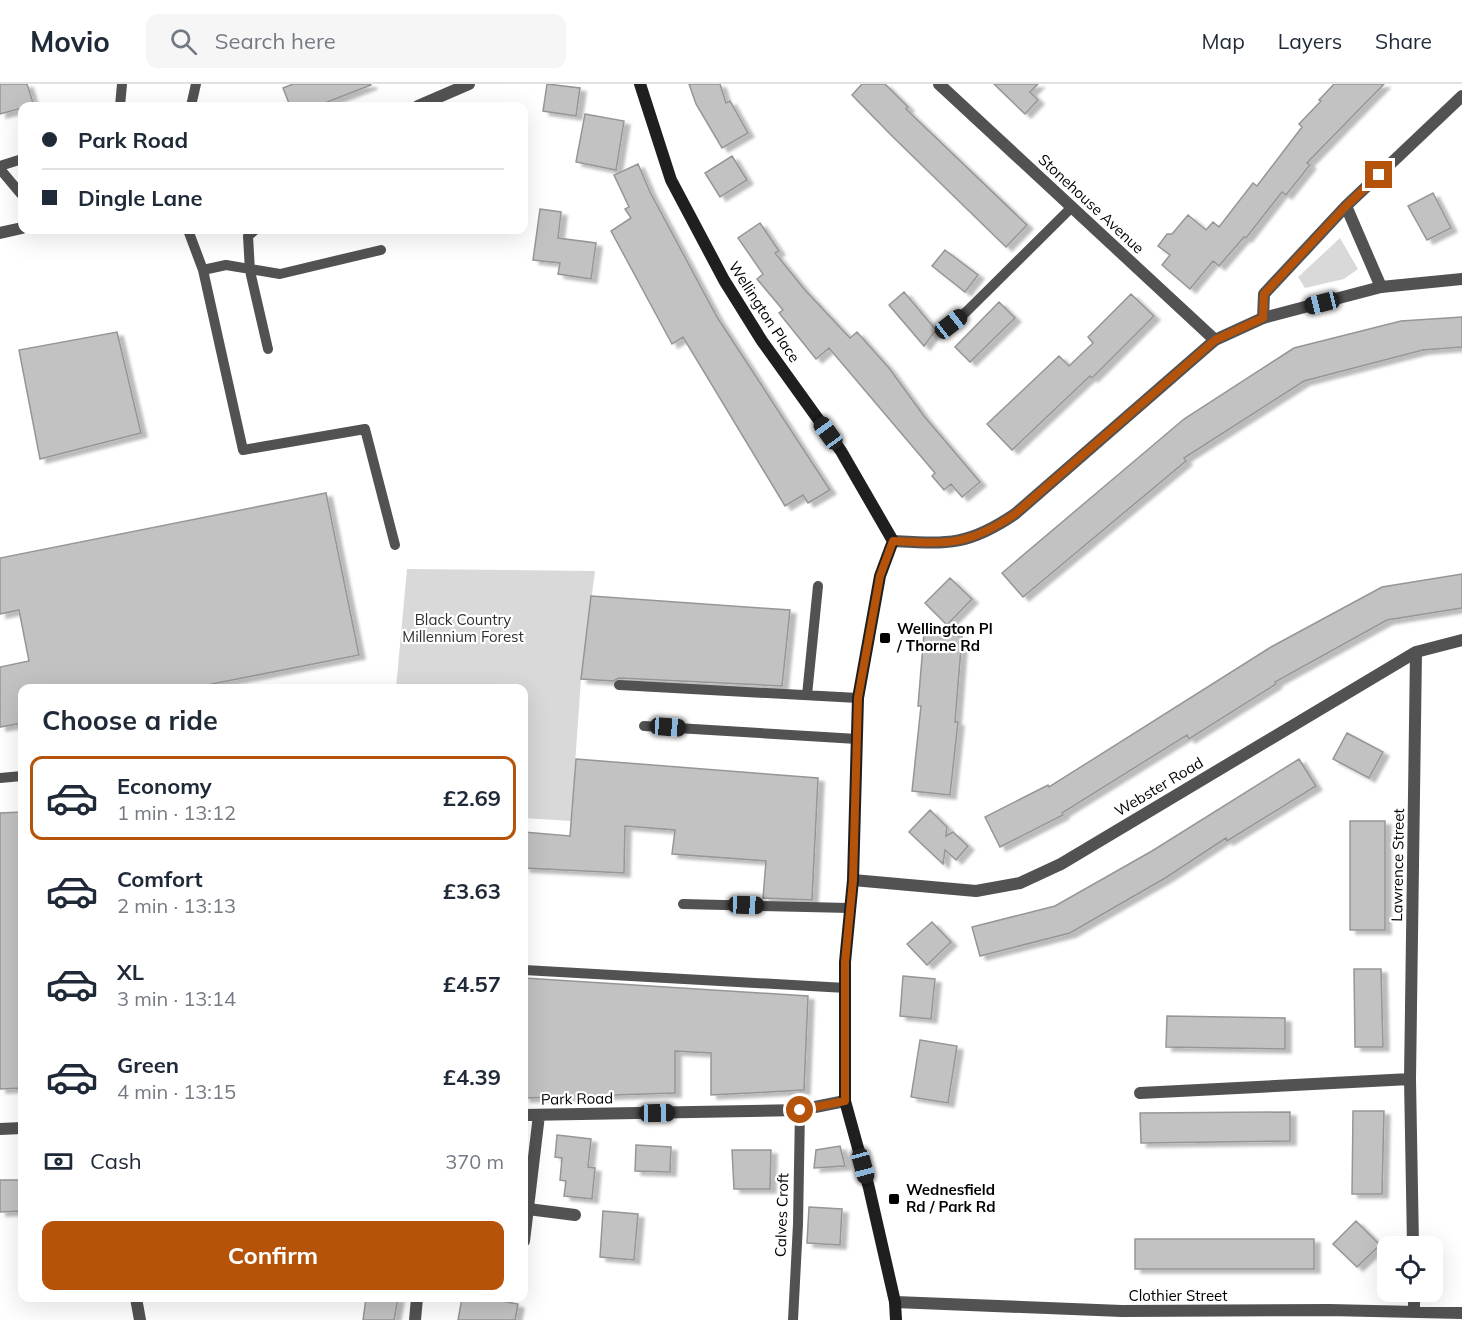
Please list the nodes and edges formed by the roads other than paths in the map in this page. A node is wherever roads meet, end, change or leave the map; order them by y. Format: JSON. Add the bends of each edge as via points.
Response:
{"nodes":[{"id":1,"x":122,"y":84,"type":"edge"},
{"id":2,"x":196,"y":84,"type":"edge"},
{"id":3,"x":469,"y":84,"type":"edge"},
{"id":4,"x":640,"y":84,"type":"edge"},
{"id":5,"x":945,"y":86,"type":"edge"},
{"id":6,"x":1462,"y":96,"type":"edge"},
{"id":7,"x":120,"y":102,"type":"edge"},
{"id":8,"x":192,"y":102,"type":"edge"},
{"id":9,"x":427,"y":102,"type":"edge"},
{"id":10,"x":18,"y":160,"type":"edge"},
{"id":11,"x":0,"y":167,"type":"edge"},
{"id":12,"x":18,"y":189,"type":"edge"},
{"id":13,"x":1346,"y":206,"type":"junction"},
{"id":14,"x":1072,"y":207,"type":"junction"},
{"id":15,"x":18,"y":229,"type":"edge"},
{"id":16,"x":0,"y":233,"type":"edge"},
{"id":17,"x":190,"y":234,"type":"edge"},
{"id":18,"x":250,"y":234,"type":"edge"},
{"id":19,"x":381,"y":250,"type":"dead end"},
{"id":20,"x":203,"y":270,"type":"junction"},
{"id":21,"x":250,"y":271,"type":"junction"},
{"id":22,"x":1462,"y":279,"type":"edge"},
{"id":23,"x":1381,"y":287,"type":"junction"},
{"id":24,"x":1263,"y":318,"type":"junction"},
{"id":25,"x":951,"y":324,"type":"dead end"},
{"id":26,"x":1215,"y":340,"type":"junction"},
{"id":27,"x":268,"y":349,"type":"dead end"},
{"id":28,"x":893,"y":541,"type":"junction"},
{"id":29,"x":395,"y":545,"type":"dead end"},
{"id":30,"x":818,"y":586,"type":"dead end"},
{"id":31,"x":1462,"y":640,"type":"edge"},
{"id":32,"x":1416,"y":652,"type":"junction"},
{"id":33,"x":619,"y":685,"type":"dead end"},
{"id":34,"x":807,"y":695,"type":"junction"},
{"id":35,"x":858,"y":698,"type":"junction"},
{"id":36,"x":644,"y":726,"type":"dead end"},
{"id":37,"x":857,"y":739,"type":"junction"},
{"id":38,"x":18,"y":776,"type":"edge"},
{"id":39,"x":0,"y":778,"type":"edge"},
{"id":40,"x":853,"y":880,"type":"junction"},
{"id":41,"x":683,"y":904,"type":"dead end"},
{"id":42,"x":850,"y":908,"type":"junction"},
{"id":43,"x":528,"y":970,"type":"edge"},
{"id":44,"x":846,"y":988,"type":"junction"},
{"id":45,"x":1410,"y":1079,"type":"junction"},
{"id":46,"x":1140,"y":1093,"type":"dead end"},
{"id":47,"x":845,"y":1101,"type":"junction"},
{"id":48,"x":800,"y":1110,"type":"junction"},
{"id":49,"x":528,"y":1115,"type":"edge"},
{"id":50,"x":539,"y":1115,"type":"junction"},
{"id":51,"x":18,"y":1128,"type":"edge"},
{"id":52,"x":0,"y":1129,"type":"edge"},
{"id":53,"x":528,"y":1209,"type":"joint"},
{"id":54,"x":575,"y":1215,"type":"dead end"},
{"id":55,"x":1413,"y":1236,"type":"edge"},
{"id":56,"x":137,"y":1302,"type":"edge"},
{"id":57,"x":417,"y":1302,"type":"edge"},
{"id":58,"x":895,"y":1302,"type":"junction"},
{"id":59,"x":1414,"y":1302,"type":"edge"},
{"id":60,"x":1414,"y":1311,"type":"junction"},
{"id":61,"x":1462,"y":1313,"type":"edge"},
{"id":62,"x":1329,"y":1315,"type":"edge"},
{"id":63,"x":1122,"y":1316,"type":"edge"},
{"id":64,"x":140,"y":1320,"type":"edge"},
{"id":65,"x":415,"y":1320,"type":"edge"},
{"id":66,"x":793,"y":1320,"type":"edge"},
{"id":67,"x":896,"y":1320,"type":"edge"}],
"edges":[{"from":1,"to":7,"type":"lane"},
{"from":2,"to":8,"type":"lane"},
{"from":3,"to":9,"type":"street"},
{"from":4,"to":28,"type":"main road","name":"Wellington Place","via":[[671,180],[724,280],[762,341],[841,451]]},
{"from":5,"to":14,"type":"street","name":"Stonehouse Avenue"},
{"from":6,"to":13,"type":"street"},
{"from":10,"to":11,"type":"lane"},
{"from":11,"to":12,"type":"lane"},
{"from":13,"to":23,"type":"street"},
{"from":13,"to":24,"type":"street","via":[[1264,294]]},
{"from":14,"to":25,"type":"lane"},
{"from":14,"to":26,"type":"street","name":"Stonehouse Avenue"},
{"from":15,"to":16,"type":"street"},
{"from":17,"to":20,"type":"lane"},
{"from":18,"to":21,"type":"lane"},
{"from":19,"to":21,"type":"lane","via":[[280,274]]},
{"from":20,"to":21,"type":"lane","via":[[226,265]]},
{"from":20,"to":29,"type":"lane","via":[[243,450],[365,429]]},
{"from":21,"to":27,"type":"lane"},
{"from":22,"to":23,"type":"street"},
{"from":23,"to":24,"type":"street"},
{"from":24,"to":26,"type":"street"},
{"from":26,"to":28,"type":"street","via":[[993,529],[953,542]]},
{"from":28,"to":35,"type":"main road","via":[[880,576]]},
{"from":30,"to":34,"type":"lane"},
{"from":31,"to":32,"type":"street","name":"Webster Road"},
{"from":32,"to":40,"type":"street","name":"Webster Road","via":[[1061,864],[1020,883],[976,891]]},
{"from":32,"to":45,"type":"street","name":"Lawrence Street"},
{"from":33,"to":34,"type":"lane"},
{"from":34,"to":35,"type":"lane"},
{"from":35,"to":37,"type":"main road"},
{"from":36,"to":37,"type":"lane"},
{"from":37,"to":40,"type":"main road"},
{"from":38,"to":39,"type":"lane"},
{"from":40,"to":42,"type":"main road"},
{"from":41,"to":42,"type":"lane"},
{"from":42,"to":44,"type":"main road"},
{"from":43,"to":44,"type":"lane"},
{"from":44,"to":47,"type":"main road"},
{"from":45,"to":46,"type":"street"},
{"from":45,"to":55,"type":"street","name":"Lawrence Street"},
{"from":47,"to":48,"type":"street","name":"Park Road"},
{"from":47,"to":58,"type":"main road"},
{"from":48,"to":50,"type":"street","name":"Park Road"},
{"from":48,"to":66,"type":"lane","name":"Calves Croft"},
{"from":49,"to":50,"type":"street","name":"Park Road"},
{"from":50,"to":53,"type":"street"},
{"from":51,"to":52,"type":"street"},
{"from":53,"to":54,"type":"street"},
{"from":56,"to":64,"type":"street"},
{"from":57,"to":65,"type":"street"},
{"from":58,"to":63,"type":"street","name":"Clothier Street"},
{"from":58,"to":67,"type":"main road"},
{"from":59,"to":60,"type":"street"},
{"from":60,"to":61,"type":"street","name":"Clothier Street"},
{"from":60,"to":62,"type":"street","name":"Clothier Street"},
{"from":62,"to":63,"type":"street","name":"Clothier Street"}]}
